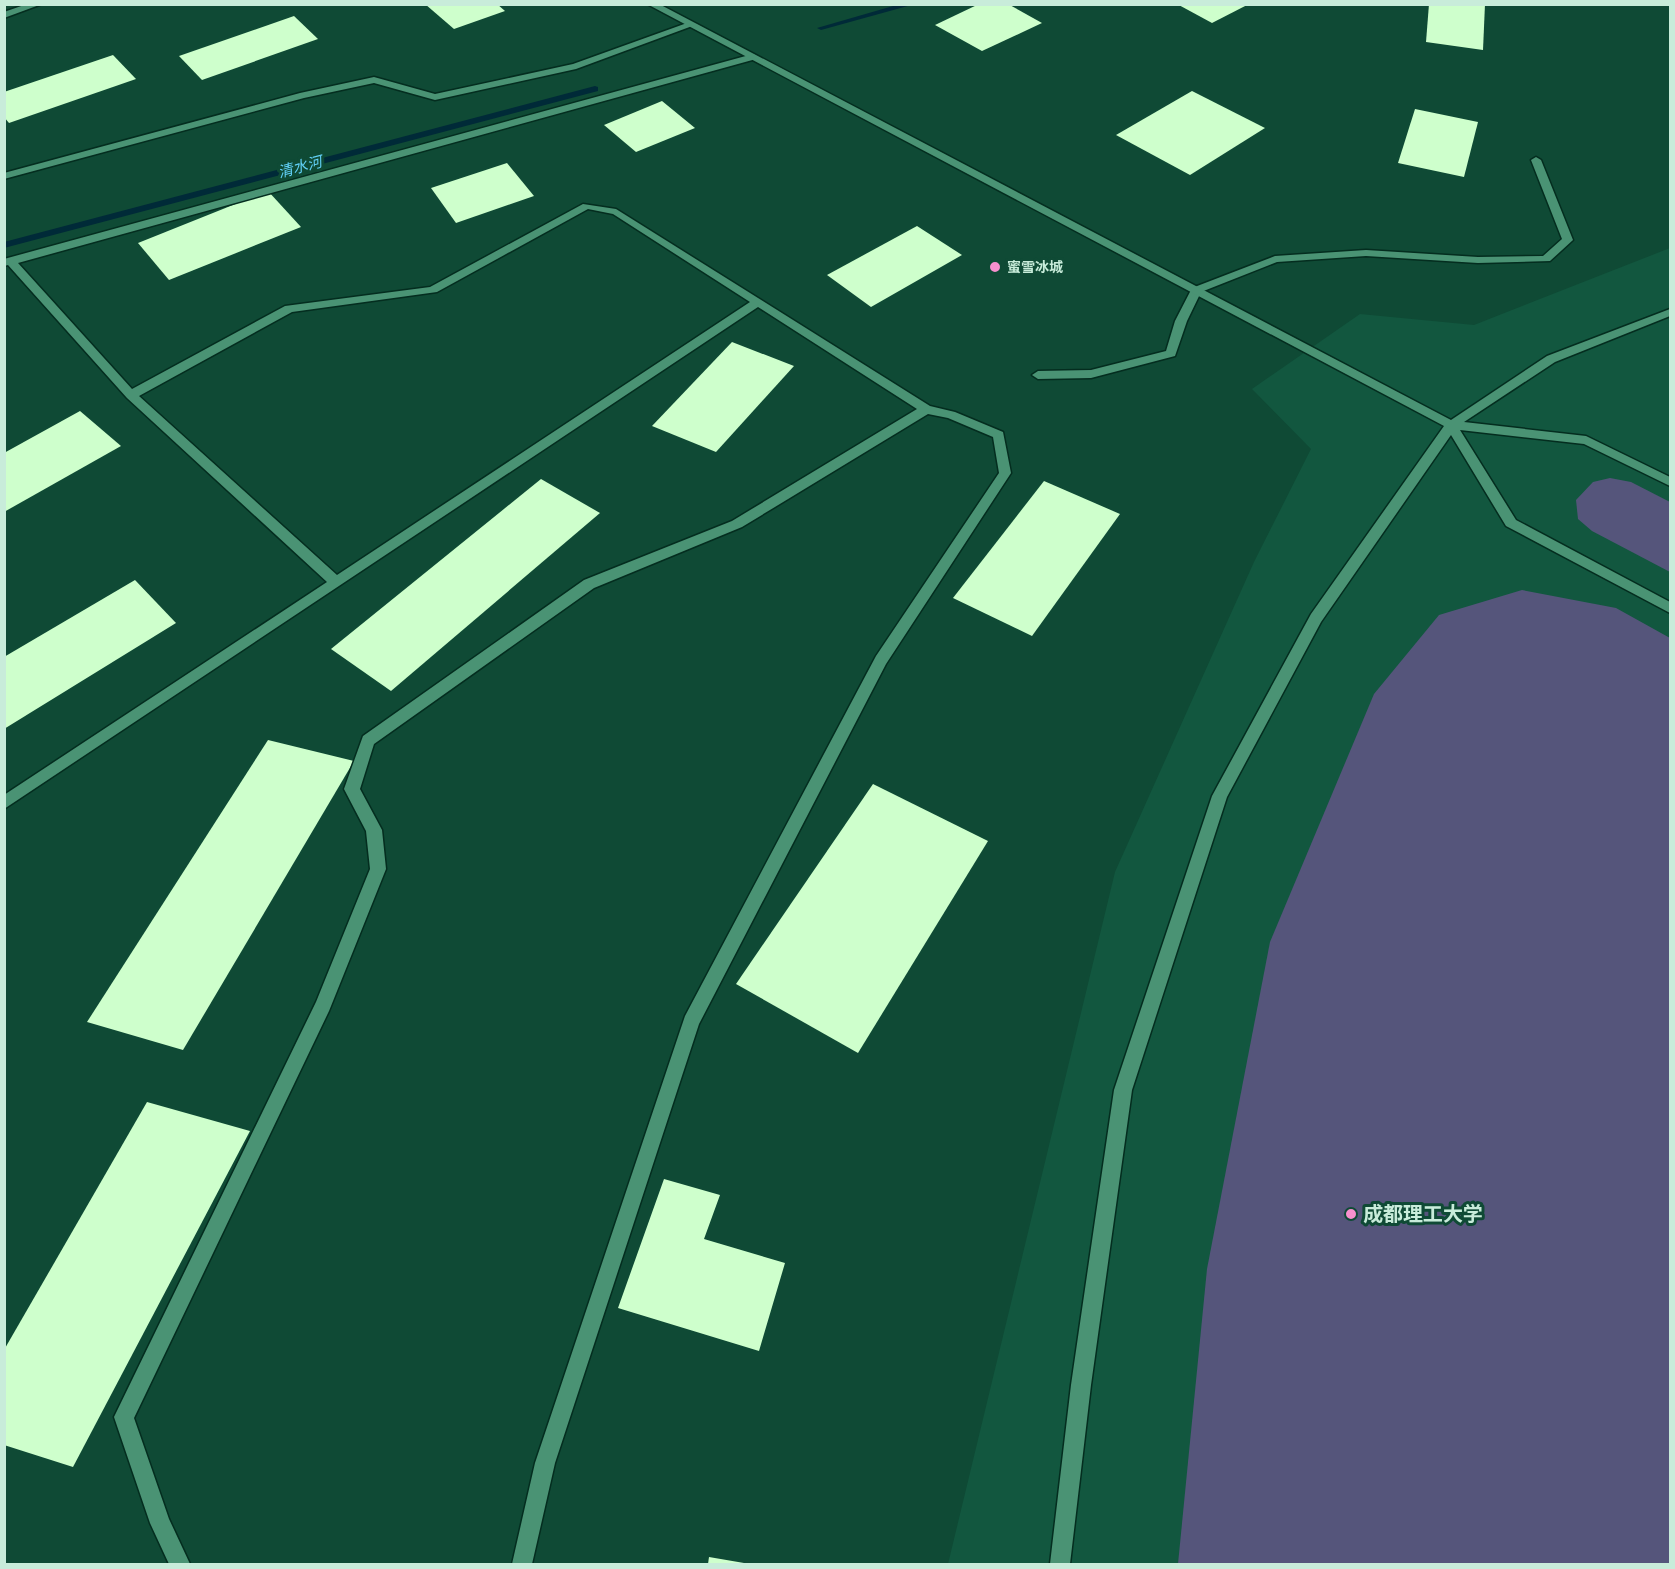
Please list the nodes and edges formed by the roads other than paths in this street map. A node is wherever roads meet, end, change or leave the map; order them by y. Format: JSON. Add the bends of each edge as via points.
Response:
{"nodes":[{"id":1,"x":38,"y":4,"type":"edge"},
{"id":2,"x":651,"y":4,"type":"edge"},
{"id":3,"x":4,"y":15,"type":"edge"},
{"id":4,"x":690,"y":25,"type":"junction"},
{"id":5,"x":753,"y":57,"type":"junction"},
{"id":6,"x":1536,"y":160,"type":"dead end"},
{"id":7,"x":4,"y":176,"type":"edge"},
{"id":8,"x":7,"y":262,"type":"edge"},
{"id":9,"x":1196,"y":290,"type":"junction"},
{"id":10,"x":758,"y":302,"type":"junction"},
{"id":11,"x":1671,"y":312,"type":"edge"},
{"id":12,"x":1038,"y":375,"type":"dead end"},
{"id":13,"x":131,"y":395,"type":"junction"},
{"id":14,"x":926,"y":409,"type":"junction"},
{"id":15,"x":1450,"y":425,"type":"junction"},
{"id":16,"x":1671,"y":482,"type":"edge"},
{"id":17,"x":337,"y":583,"type":"junction"},
{"id":18,"x":1671,"y":608,"type":"edge"},
{"id":19,"x":4,"y":803,"type":"edge"},
{"id":20,"x":180,"y":1564,"type":"edge"},
{"id":21,"x":522,"y":1564,"type":"edge"},
{"id":22,"x":1060,"y":1564,"type":"edge"}],
"edges":[{"from":1,"to":3,"type":"street"},
{"from":2,"to":4,"type":"street"},
{"from":4,"to":5,"type":"street"},
{"from":4,"to":7,"type":"street","via":[[576,66],[446,95],[435,97],[374,80],[303,95]]},
{"from":5,"to":8,"type":"street"},
{"from":5,"to":9,"type":"street"},
{"from":6,"to":9,"type":"street","via":[[1568,240],[1546,259],[1478,260],[1366,253],[1275,259]]},
{"from":8,"to":13,"type":"street"},
{"from":9,"to":12,"type":"street","via":[[1171,353],[1091,374]]},
{"from":9,"to":15,"type":"street"},
{"from":10,"to":13,"type":"street","via":[[616,212],[587,206],[433,290],[289,309]]},
{"from":10,"to":14,"type":"street"},
{"from":10,"to":17,"type":"street"},
{"from":11,"to":15,"type":"street","via":[[1551,359]]},
{"from":13,"to":17,"type":"street"},
{"from":14,"to":20,"type":"street","via":[[737,524],[589,584],[368,740],[352,789],[374,830],[378,869],[323,1005],[124,1418],[160,1523]]},
{"from":14,"to":21,"type":"street","via":[[999,435],[1005,473],[881,660],[691,1022],[545,1462]]},
{"from":15,"to":16,"type":"street","via":[[1586,440]]},
{"from":15,"to":18,"type":"street","via":[[1511,523]]},
{"from":15,"to":22,"type":"street","via":[[1316,618],[1220,796],[1123,1090]]},
{"from":17,"to":19,"type":"street"}]}
